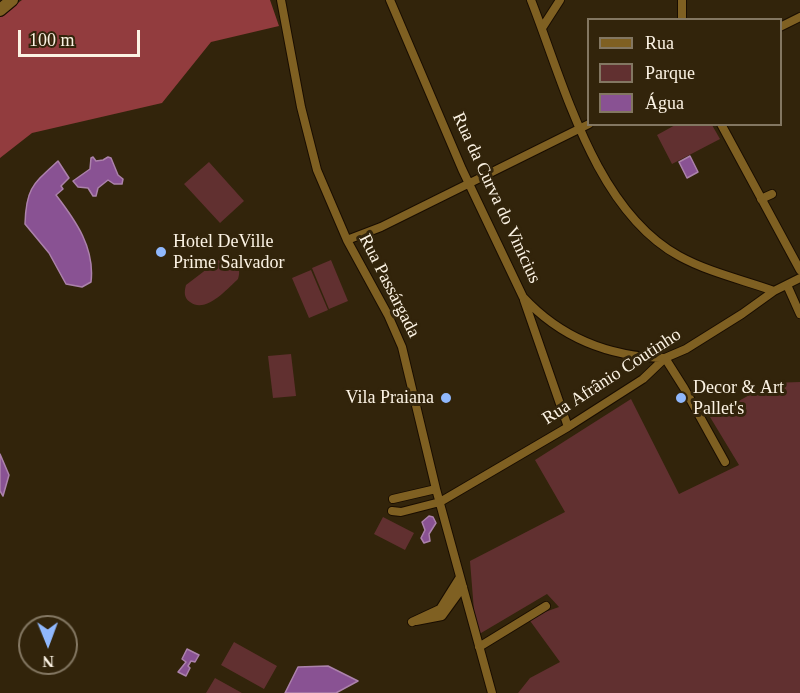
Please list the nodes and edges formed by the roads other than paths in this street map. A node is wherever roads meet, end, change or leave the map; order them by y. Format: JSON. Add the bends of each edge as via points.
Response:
{"nodes":[{"id":1,"x":12,"y":0,"type":"edge"},
{"id":2,"x":281,"y":0,"type":"edge"},
{"id":3,"x":390,"y":0,"type":"edge"},
{"id":4,"x":531,"y":0,"type":"edge"},
{"id":5,"x":560,"y":0,"type":"edge"},
{"id":6,"x":682,"y":0,"type":"edge"},
{"id":7,"x":0,"y":10,"type":"edge"},
{"id":8,"x":800,"y":17,"type":"edge"},
{"id":9,"x":682,"y":18,"type":"edge"},
{"id":10,"x":782,"y":26,"type":"edge"},
{"id":11,"x":542,"y":28,"type":"junction"},
{"id":12,"x":587,"y":125,"type":"edge"},
{"id":13,"x":722,"y":126,"type":"edge"},
{"id":14,"x":580,"y":129,"type":"junction"},
{"id":15,"x":469,"y":184,"type":"junction"},
{"id":16,"x":772,"y":194,"type":"dead end"},
{"id":17,"x":761,"y":199,"type":"junction"},
{"id":18,"x":347,"y":240,"type":"junction"},
{"id":19,"x":800,"y":270,"type":"edge"},
{"id":20,"x":800,"y":278,"type":"edge"},
{"id":21,"x":787,"y":285,"type":"junction"},
{"id":22,"x":774,"y":291,"type":"junction"},
{"id":23,"x":523,"y":297,"type":"junction"},
{"id":24,"x":800,"y":314,"type":"edge"},
{"id":25,"x":665,"y":358,"type":"junction"},
{"id":26,"x":568,"y":427,"type":"junction"},
{"id":27,"x":725,"y":462,"type":"dead end"},
{"id":28,"x":436,"y":489,"type":"junction"},
{"id":29,"x":393,"y":499,"type":"dead end"},
{"id":30,"x":440,"y":502,"type":"junction"},
{"id":31,"x":392,"y":512,"type":"dead end"},
{"id":32,"x":460,"y":577,"type":"junction"},
{"id":33,"x":463,"y":587,"type":"junction"},
{"id":34,"x":546,"y":606,"type":"dead end"},
{"id":35,"x":479,"y":647,"type":"junction"},
{"id":36,"x":492,"y":693,"type":"edge"}],
"edges":[{"from":1,"to":7,"type":"main road"},
{"from":2,"to":18,"type":"street","name":"Rua Passárgada","via":[[312,154]]},
{"from":3,"to":15,"type":"street","name":"Rua da Curva do Vinícius"},
{"from":4,"to":11,"type":"street"},
{"from":5,"to":11,"type":"street"},
{"from":6,"to":9,"type":"street"},
{"from":8,"to":10,"type":"street"},
{"from":11,"to":14,"type":"street"},
{"from":12,"to":14,"type":"street"},
{"from":13,"to":17,"type":"street"},
{"from":14,"to":15,"type":"street"},
{"from":14,"to":22,"type":"street","via":[[618,198],[664,246],[695,263]]},
{"from":15,"to":18,"type":"street"},
{"from":15,"to":23,"type":"street","name":"Rua da Curva do Vinícius"},
{"from":16,"to":17,"type":"street"},
{"from":17,"to":19,"type":"street"},
{"from":18,"to":28,"type":"street","name":"Rua Passárgada","via":[[399,338]]},
{"from":20,"to":21,"type":"street","name":"Rua Afrânio Coutinho"},
{"from":21,"to":22,"type":"street","name":"Rua Afrânio Coutinho"},
{"from":21,"to":24,"type":"street"},
{"from":22,"to":25,"type":"street","name":"Rua Afrânio Coutinho","via":[[686,349]]},
{"from":23,"to":25,"type":"street","name":"Rua da Curva do Vinícius","via":[[548,320],[597,347],[627,356]]},
{"from":23,"to":26,"type":"street"},
{"from":25,"to":26,"type":"street","name":"Rua Afrânio Coutinho","via":[[643,379]]},
{"from":25,"to":27,"type":"street"},
{"from":26,"to":30,"type":"street","name":"Rua Afrânio Coutinho"},
{"from":28,"to":29,"type":"street"},
{"from":28,"to":30,"type":"street","name":"Rua Passárgada"},
{"from":30,"to":31,"type":"street","name":"Rua Afrânio Coutinho"},
{"from":30,"to":32,"type":"street","name":"Rua Passárgada"},
{"from":32,"to":33,"type":"street","name":"Rua Passárgada"},
{"from":32,"to":33,"type":"street","via":[[440,609],[412,622],[442,616]]},
{"from":33,"to":35,"type":"street","name":"Rua Passárgada"},
{"from":34,"to":35,"type":"street"},
{"from":35,"to":36,"type":"street","name":"Rua Passárgada"}]}
